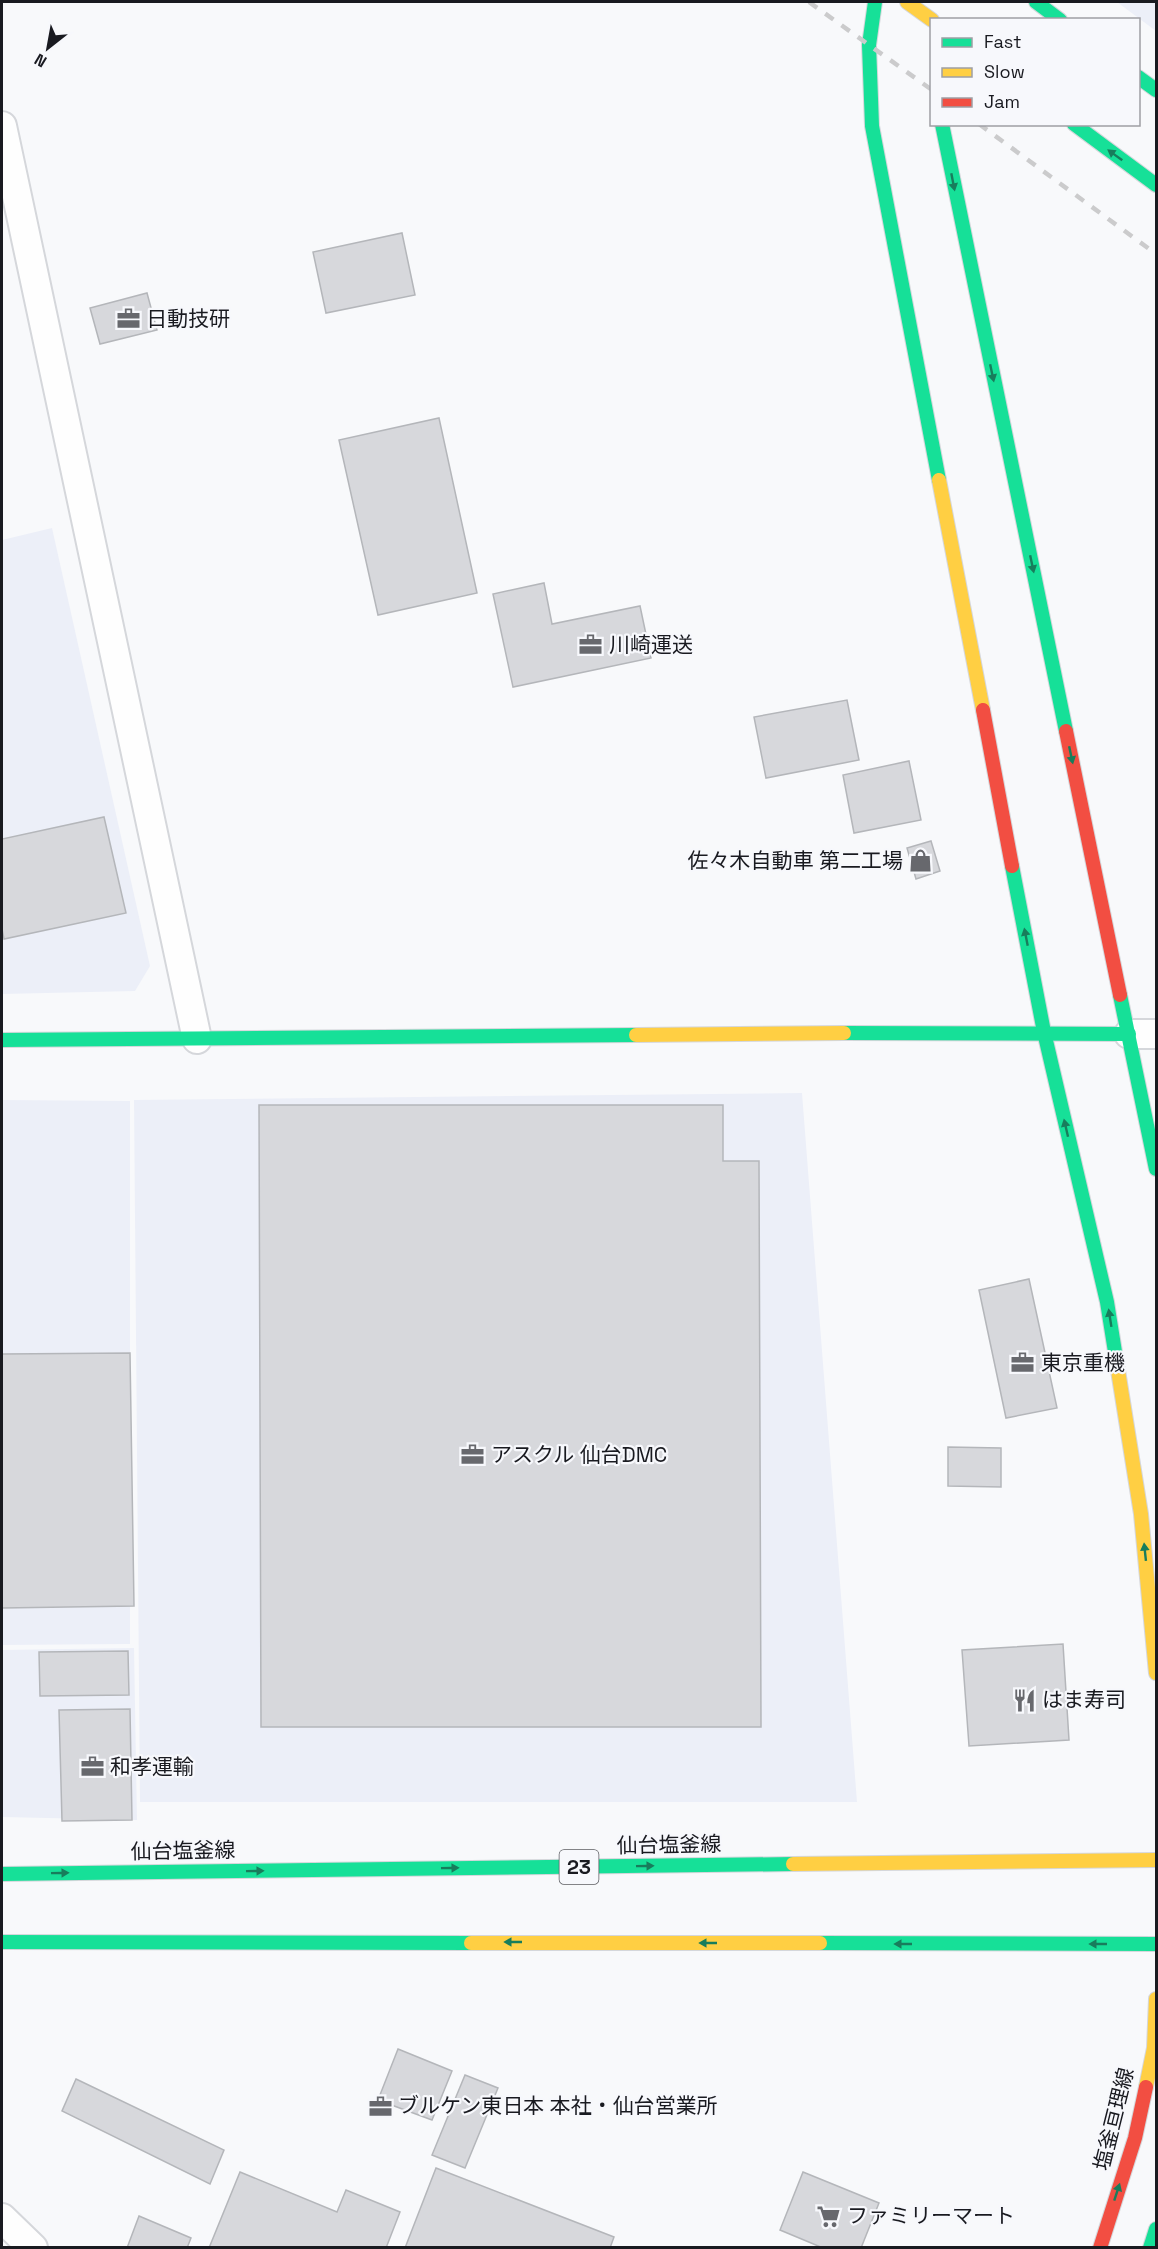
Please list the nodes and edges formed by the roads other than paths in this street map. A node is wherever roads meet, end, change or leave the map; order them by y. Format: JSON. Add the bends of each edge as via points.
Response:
{"nodes":[{"id":1,"x":875,"y":2,"type":"edge"},
{"id":2,"x":907,"y":2,"type":"edge"},
{"id":3,"x":1036,"y":2,"type":"edge"},
{"id":4,"x":1057,"y":18,"type":"edge"},
{"id":5,"x":930,"y":19,"type":"edge"},
{"id":6,"x":1140,"y":78,"type":"edge"},
{"id":7,"x":1156,"y":90,"type":"edge"},
{"id":8,"x":2,"y":126,"type":"edge"},
{"id":9,"x":942,"y":126,"type":"edge"},
{"id":10,"x":1077,"y":126,"type":"edge"},
{"id":11,"x":1156,"y":185,"type":"edge"},
{"id":12,"x":1044,"y":1032,"type":"junction"},
{"id":13,"x":1129,"y":1034,"type":"junction"},
{"id":14,"x":1156,"y":1034,"type":"edge"},
{"id":15,"x":197,"y":1039,"type":"junction"},
{"id":16,"x":2,"y":1040,"type":"edge"},
{"id":17,"x":1156,"y":1169,"type":"edge"},
{"id":18,"x":1156,"y":1673,"type":"edge"},
{"id":19,"x":1156,"y":1860,"type":"edge"},
{"id":20,"x":2,"y":1874,"type":"edge"},
{"id":21,"x":2,"y":1941,"type":"edge"},
{"id":22,"x":1156,"y":1944,"type":"edge"},
{"id":23,"x":1156,"y":1999,"type":"edge"},
{"id":24,"x":2,"y":2218,"type":"edge"},
{"id":25,"x":1156,"y":2229,"type":"edge"},
{"id":26,"x":33,"y":2247,"type":"edge"},
{"id":27,"x":1100,"y":2247,"type":"edge"},
{"id":28,"x":1150,"y":2247,"type":"edge"}],
"edges":[{"from":12,"to":1,"type":"street","one_way":true,"via":[[872,126],[869,45]]},
{"from":2,"to":5,"type":"street"},
{"from":3,"to":4,"type":"street"},
{"from":6,"to":7,"type":"street"},
{"from":8,"to":15,"type":"street"},
{"from":9,"to":13,"type":"street","one_way":true},
{"from":11,"to":10,"type":"street","one_way":true},
{"from":12,"to":13,"type":"street"},
{"from":12,"to":15,"type":"street"},
{"from":18,"to":12,"type":"street","one_way":true,"via":[[1141,1514],[1107,1302]]},
{"from":13,"to":14,"type":"street"},
{"from":13,"to":17,"type":"street"},
{"from":15,"to":16,"type":"street"},
{"from":20,"to":19,"type":"street","name":"仙台塩釜線","number":"23","one_way":true},
{"from":22,"to":21,"type":"street","one_way":true},
{"from":27,"to":23,"type":"street","name":"塩釜亘理線","one_way":true,"via":[[1135,2138],[1154,2048]]},
{"from":24,"to":26,"type":"street"},
{"from":25,"to":28,"type":"street"}]}
